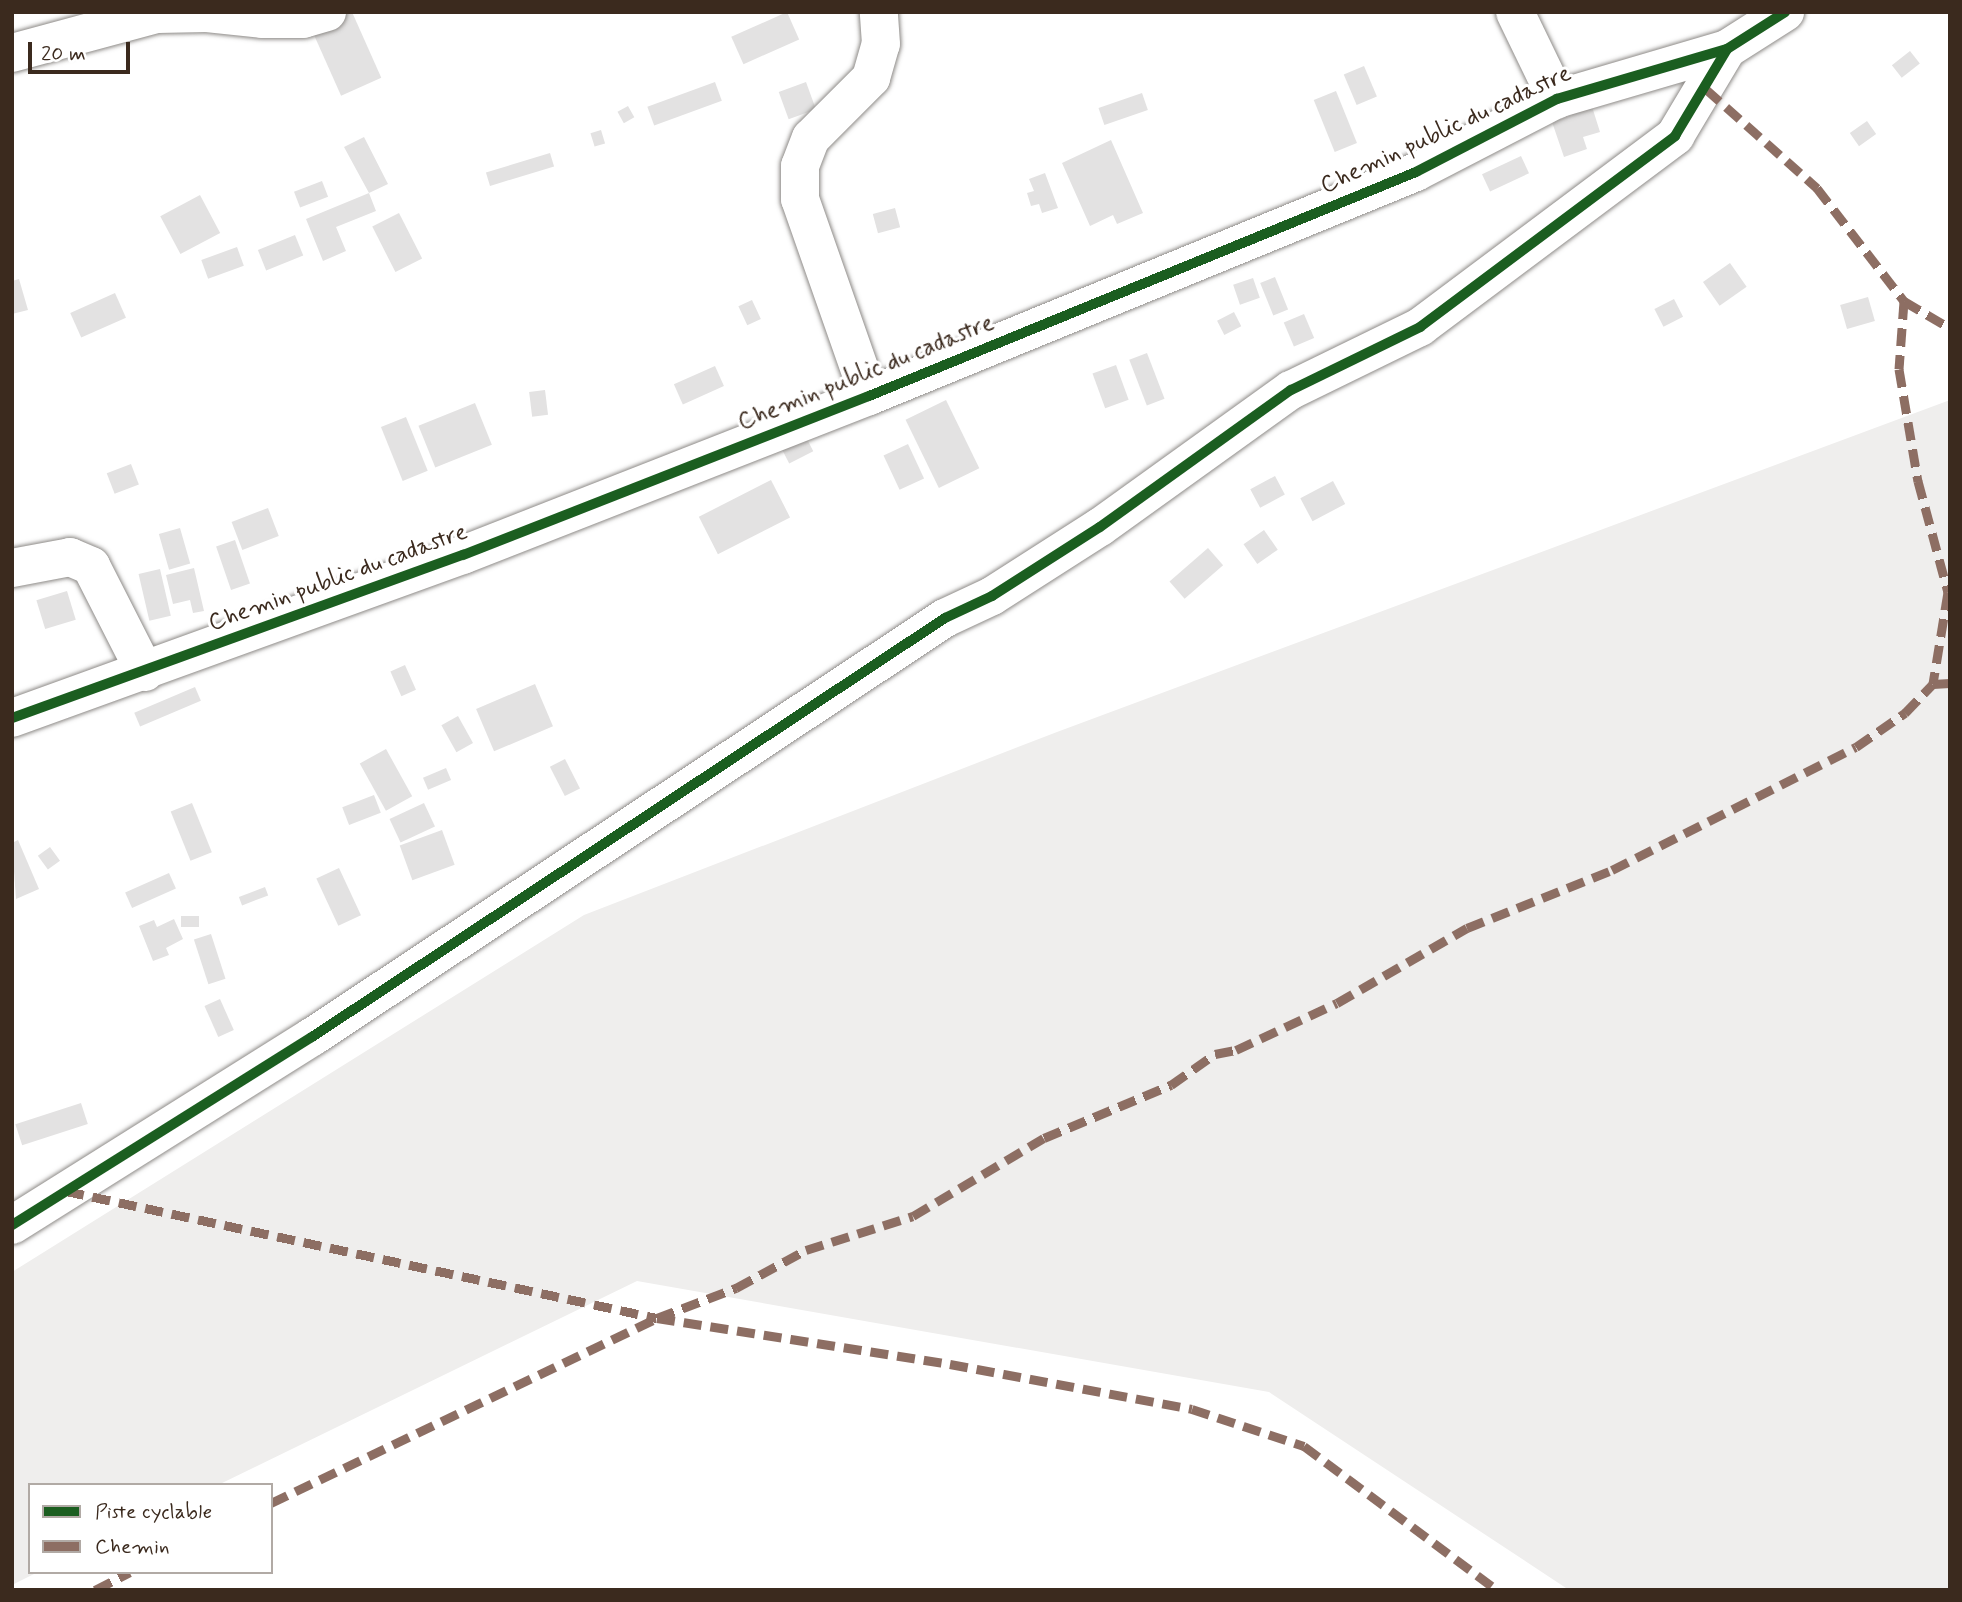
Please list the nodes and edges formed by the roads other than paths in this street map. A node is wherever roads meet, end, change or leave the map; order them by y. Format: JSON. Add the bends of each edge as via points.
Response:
{"nodes":[{"id":1,"x":327,"y":12,"type":"edge"},
{"id":2,"x":879,"y":12,"type":"edge"},
{"id":3,"x":1515,"y":12,"type":"edge"},
{"id":4,"x":1785,"y":12,"type":"edge"},
{"id":5,"x":1727,"y":49,"type":"junction"},
{"id":6,"x":12,"y":53,"type":"edge"},
{"id":7,"x":1557,"y":99,"type":"junction"},
{"id":8,"x":869,"y":396,"type":"junction"},
{"id":9,"x":12,"y":568,"type":"edge"},
{"id":10,"x":145,"y":672,"type":"junction"},
{"id":11,"x":12,"y":718,"type":"edge"},
{"id":12,"x":12,"y":1225,"type":"edge"}],
"edges":[{"from":1,"to":6,"type":"street","via":[[303,19],[157,14]]},
{"from":2,"to":8,"type":"street","via":[[881,44],[870,78],[811,138],[800,166],[800,198]]},
{"from":3,"to":7,"type":"street"},
{"from":4,"to":5,"type":"street"},
{"from":5,"to":7,"type":"street","name":"Chemin public du cadastre"},
{"from":5,"to":12,"type":"street","via":[[1675,136],[1420,327],[1291,390],[1100,527],[992,596],[945,618],[312,1037]]},
{"from":7,"to":8,"type":"street","name":"Chemin public du cadastre","via":[[1416,172]]},
{"from":8,"to":10,"type":"street","name":"Chemin public du cadastre","via":[[463,555]]},
{"from":9,"to":10,"type":"street","via":[[70,556],[91,566]]},
{"from":10,"to":11,"type":"street","name":"Chemin public du cadastre"}]}
